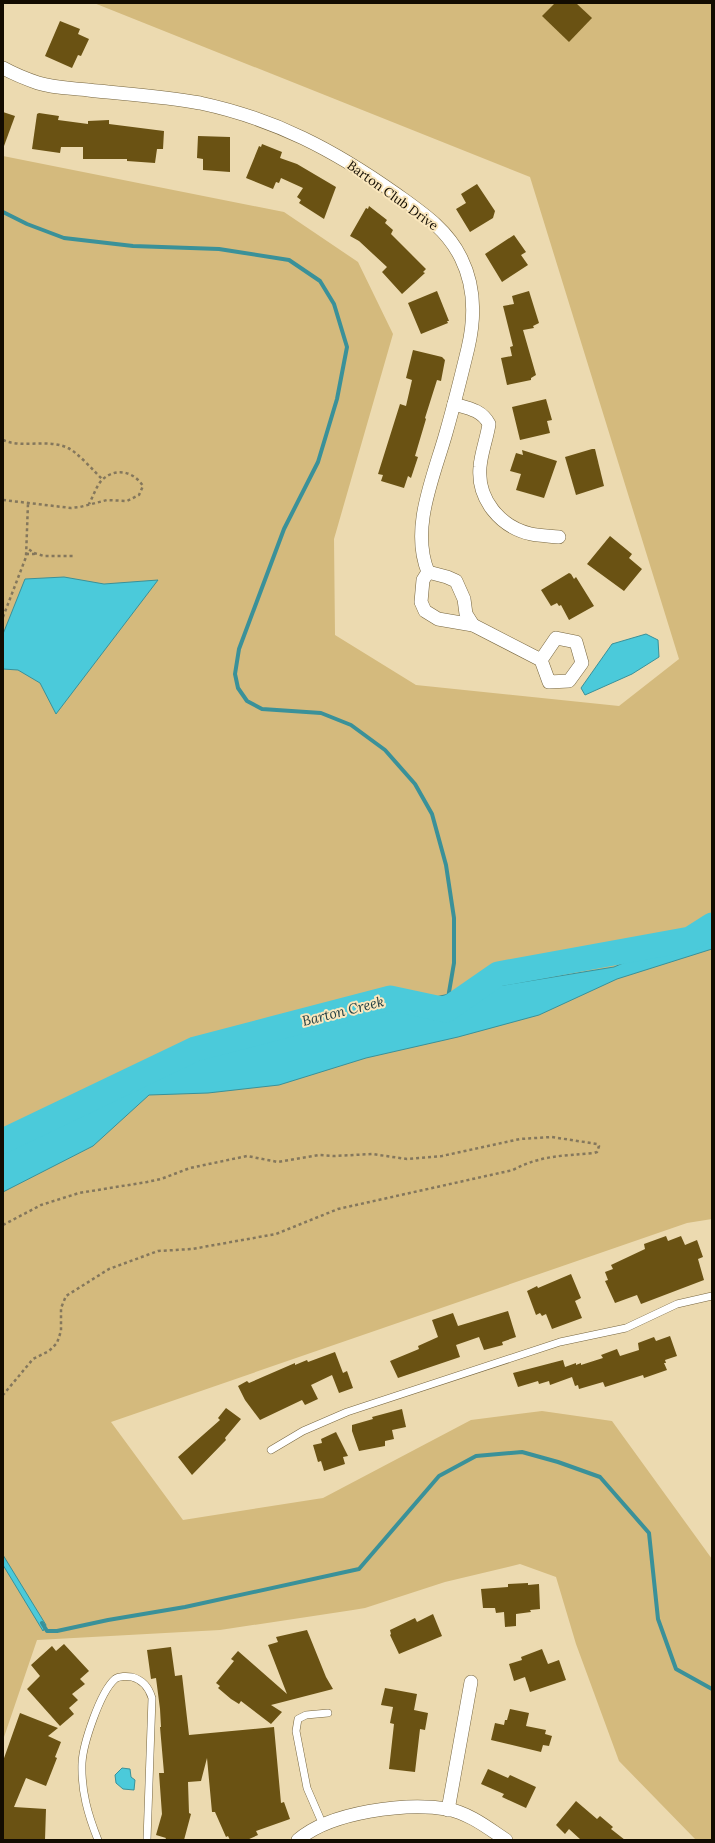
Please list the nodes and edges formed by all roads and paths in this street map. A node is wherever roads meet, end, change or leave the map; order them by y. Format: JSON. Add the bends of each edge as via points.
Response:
{"nodes":[{"id":1,"x":3,"y":68,"type":"edge"},
{"id":2,"x":454,"y":404,"type":"junction"},
{"id":3,"x":3,"y":440,"type":"edge"},
{"id":4,"x":102,"y":479,"type":"junction"},
{"id":5,"x":3,"y":500,"type":"edge"},
{"id":6,"x":28,"y":503,"type":"junction"},
{"id":7,"x":89,"y":504,"type":"junction"},
{"id":8,"x":559,"y":537,"type":"dead end"},
{"id":9,"x":27,"y":548,"type":"junction"},
{"id":10,"x":34,"y":553,"type":"junction"},
{"id":11,"x":26,"y":554,"type":"junction"},
{"id":12,"x":74,"y":556,"type":"dead end"},
{"id":13,"x":428,"y":572,"type":"junction"},
{"id":14,"x":3,"y":617,"type":"edge"},
{"id":15,"x":473,"y":625,"type":"junction"},
{"id":16,"x":541,"y":660,"type":"dead end"},
{"id":17,"x":3,"y":1225,"type":"edge"},
{"id":18,"x":712,"y":1296,"type":"edge"},
{"id":19,"x":3,"y":1395,"type":"edge"},
{"id":20,"x":271,"y":1450,"type":"dead end"},
{"id":21,"x":471,"y":1682,"type":"dead end"},
{"id":22,"x":328,"y":1713,"type":"dead end"},
{"id":23,"x":448,"y":1810,"type":"junction"},
{"id":24,"x":323,"y":1825,"type":"junction"},
{"id":25,"x":98,"y":1840,"type":"edge"},
{"id":26,"x":147,"y":1840,"type":"edge"},
{"id":27,"x":298,"y":1840,"type":"edge"},
{"id":28,"x":506,"y":1840,"type":"edge"}],
"edges":[{"from":1,"to":2,"type":"street","name":"Barton Club Drive","via":[[39,83],[178,99],[266,121],[298,134],[339,156],[427,216],[456,248],[472,288],[471,337]]},
{"from":2,"to":8,"type":"street","via":[[483,414],[489,424],[480,466],[480,480],[486,499],[499,517],[532,535]]},
{"from":2,"to":13,"type":"street","name":"Barton Club Drive","via":[[425,510],[421,538]]},
{"from":3,"to":4,"type":"path","via":[[11,443],[53,444],[68,448]]},
{"from":4,"to":7,"type":"path"},
{"from":4,"to":7,"type":"path","via":[[116,472],[126,472],[138,479],[143,486],[139,495],[127,501],[108,500]]},
{"from":5,"to":6,"type":"path"},
{"from":6,"to":7,"type":"path","via":[[71,508]]},
{"from":6,"to":9,"type":"path"},
{"from":9,"to":10,"type":"path"},
{"from":9,"to":11,"type":"path"},
{"from":10,"to":11,"type":"path"},
{"from":10,"to":12,"type":"path","via":[[44,556]]},
{"from":11,"to":14,"type":"path"},
{"from":13,"to":15,"type":"street","via":[[456,582],[464,599],[466,614]]},
{"from":13,"to":15,"type":"street","via":[[423,580],[421,602],[425,611],[438,619]]},
{"from":15,"to":16,"type":"street"},
{"from":17,"to":19,"type":"path","via":[[42,1205],[78,1193],[161,1179],[190,1168],[247,1156],[278,1162],[319,1155],[372,1154],[421,1159],[520,1139],[552,1137],[599,1146],[594,1153],[548,1156],[513,1170],[338,1209],[276,1234],[192,1249],[158,1251],[109,1269],[66,1296],[61,1308],[62,1331],[57,1344],[50,1351],[33,1359]]},
{"from":18,"to":20,"type":"lane","via":[[677,1304],[626,1328],[560,1342],[347,1412],[303,1431]]},
{"from":21,"to":23,"type":"street"},
{"from":22,"to":24,"type":"lane","via":[[306,1715],[298,1719],[296,1731],[307,1788]]},
{"from":23,"to":24,"type":"street","via":[[400,1807],[361,1813]]},
{"from":23,"to":28,"type":"street","via":[[480,1822]]},
{"from":24,"to":27,"type":"street"},
{"from":25,"to":26,"type":"lane","via":[[82,1788],[82,1761],[88,1733],[105,1689],[116,1678],[129,1676],[137,1678],[149,1688],[152,1698]]}]}
